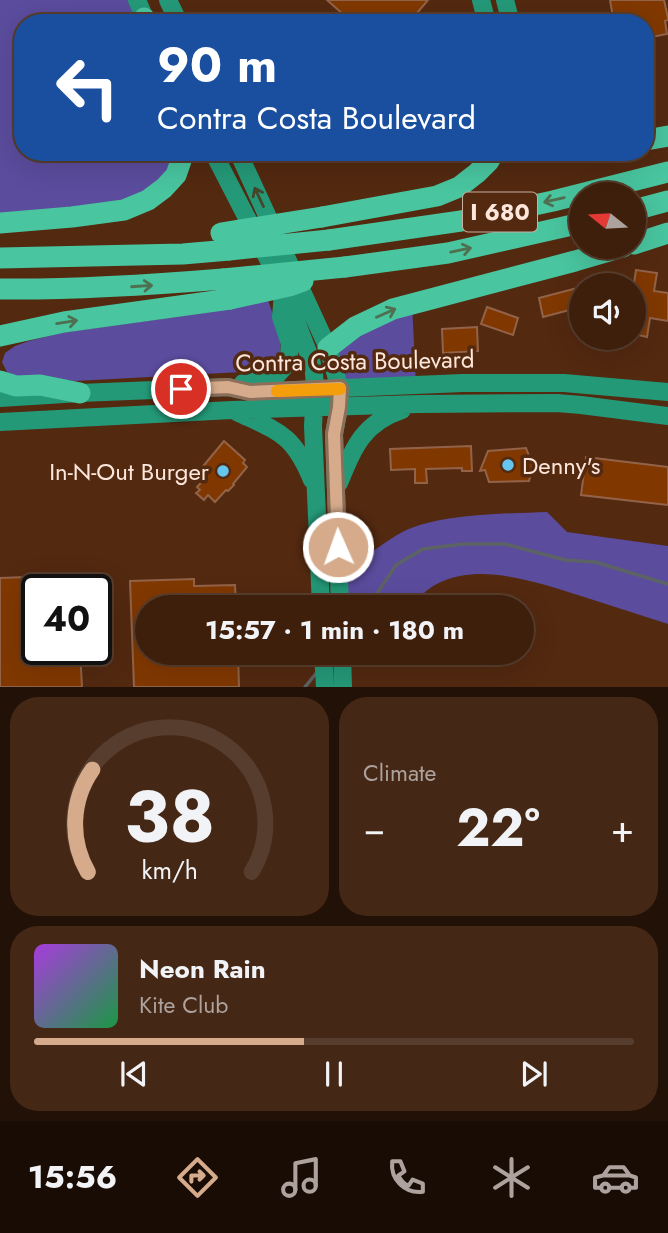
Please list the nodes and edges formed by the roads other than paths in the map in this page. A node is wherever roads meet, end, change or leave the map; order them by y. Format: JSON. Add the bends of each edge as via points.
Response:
{"nodes":[{"id":1,"x":181,"y":161,"type":"edge"},
{"id":2,"x":218,"y":161,"type":"edge"},
{"id":3,"x":242,"y":161,"type":"edge"},
{"id":4,"x":489,"y":161,"type":"edge"},
{"id":5,"x":668,"y":172,"type":"edge"},
{"id":6,"x":668,"y":201,"type":"edge"},
{"id":7,"x":646,"y":207,"type":"edge"},
{"id":8,"x":0,"y":223,"type":"edge"},
{"id":9,"x":569,"y":226,"type":"edge"},
{"id":10,"x":668,"y":233,"type":"edge"},
{"id":11,"x":646,"y":240,"type":"edge"},
{"id":12,"x":225,"y":241,"type":"junction"},
{"id":13,"x":0,"y":258,"type":"edge"},
{"id":14,"x":582,"y":259,"type":"edge"},
{"id":15,"x":0,"y":289,"type":"edge"},
{"id":16,"x":227,"y":289,"type":"junction"},
{"id":17,"x":284,"y":290,"type":"junction"},
{"id":18,"x":4,"y":337,"type":"edge"},
{"id":19,"x":328,"y":348,"type":"junction"},
{"id":20,"x":0,"y":381,"type":"edge"},
{"id":21,"x":228,"y":387,"type":"junction"},
{"id":22,"x":340,"y":388,"type":"junction"},
{"id":23,"x":315,"y":389,"type":"junction"},
{"id":24,"x":668,"y":392,"type":"edge"},
{"id":25,"x":80,"y":393,"type":"junction"},
{"id":26,"x":0,"y":398,"type":"edge"},
{"id":27,"x":668,"y":402,"type":"edge"},
{"id":28,"x":418,"y":404,"type":"junction"},
{"id":29,"x":339,"y":407,"type":"junction"},
{"id":30,"x":314,"y":409,"type":"junction"},
{"id":31,"x":615,"y":409,"type":"junction"},
{"id":32,"x":232,"y":410,"type":"junction"},
{"id":33,"x":668,"y":416,"type":"edge"},
{"id":34,"x":0,"y":422,"type":"edge"},
{"id":35,"x":316,"y":489,"type":"junction"},
{"id":36,"x":336,"y":489,"type":"junction"},
{"id":37,"x":320,"y":565,"type":"junction"},
{"id":38,"x":321,"y":595,"type":"edge"},
{"id":39,"x":335,"y":595,"type":"edge"},
{"id":40,"x":338,"y":595,"type":"edge"},
{"id":41,"x":324,"y":665,"type":"edge"},
{"id":42,"x":342,"y":665,"type":"edge"},
{"id":43,"x":325,"y":687,"type":"edge"},
{"id":44,"x":343,"y":687,"type":"edge"}],
"edges":[{"from":1,"to":8,"type":"highway","via":[[164,188],[124,210]]},
{"from":2,"to":17,"type":"main road"},
{"from":19,"to":3,"type":"main road","one_way":true},
{"from":4,"to":12,"type":"highway","bridge":true,"via":[[459,187],[437,196]]},
{"from":5,"to":12,"type":"highway","number":"I 680","one_way":true,"bridge":true,"via":[[461,221],[329,240]]},
{"from":6,"to":7,"type":"highway"},
{"from":16,"to":9,"type":"highway","number":"I 680","one_way":true,"bridge":true,"via":[[448,253]]},
{"from":10,"to":11,"type":"highway"},
{"from":12,"to":13,"type":"highway","number":"I 680","via":[[183,254]]},
{"from":19,"to":14,"type":"highway","one_way":true,"via":[[355,327],[393,309]]},
{"from":15,"to":16,"type":"highway","number":"I 680","one_way":true},
{"from":18,"to":16,"type":"highway","one_way":true},
{"from":17,"to":21,"type":"main road","via":[[281,317],[290,344],[286,365],[272,377]]},
{"from":17,"to":23,"type":"main road","via":[[307,348]]},
{"from":19,"to":22,"type":"main road"},
{"from":20,"to":25,"type":"highway"},
{"from":21,"to":23,"type":"main road","name":"Contra Costa Boulevard","via":[[250,392]]},
{"from":21,"to":25,"type":"main road","name":"Contra Costa Boulevard"},
{"from":22,"to":23,"type":"main road","name":"Contra Costa Boulevard"},
{"from":22,"to":24,"type":"main road","name":"Contra Costa Boulevard","via":[[564,383]]},
{"from":22,"to":29,"type":"main road"},
{"from":23,"to":30,"type":"main road"},
{"from":25,"to":26,"type":"main road","name":"Contra Costa Boulevard"},
{"from":27,"to":31,"type":"main road","via":[[631,397]]},
{"from":28,"to":29,"type":"main road","name":"Contra Costa Boulevard"},
{"from":28,"to":31,"type":"main road","name":"Contra Costa Boulevard","via":[[557,403]]},
{"from":28,"to":36,"type":"main road","via":[[386,415],[366,432],[352,450]]},
{"from":29,"to":30,"type":"main road","name":"Contra Costa Boulevard"},
{"from":29,"to":36,"type":"main road","via":[[334,434]]},
{"from":30,"to":32,"type":"main road","name":"Contra Costa Boulevard"},
{"from":30,"to":35,"type":"main road"},
{"from":31,"to":33,"type":"main road","name":"Contra Costa Boulevard"},
{"from":32,"to":34,"type":"main road","name":"Contra Costa Boulevard"},
{"from":32,"to":35,"type":"main road","via":[[291,442]]},
{"from":35,"to":37,"type":"main road"},
{"from":36,"to":40,"type":"main road"},
{"from":37,"to":38,"type":"main road"},
{"from":37,"to":39,"type":"main road","via":[[330,570]]},
{"from":41,"to":43,"type":"main road"},
{"from":42,"to":44,"type":"main road"}]}
